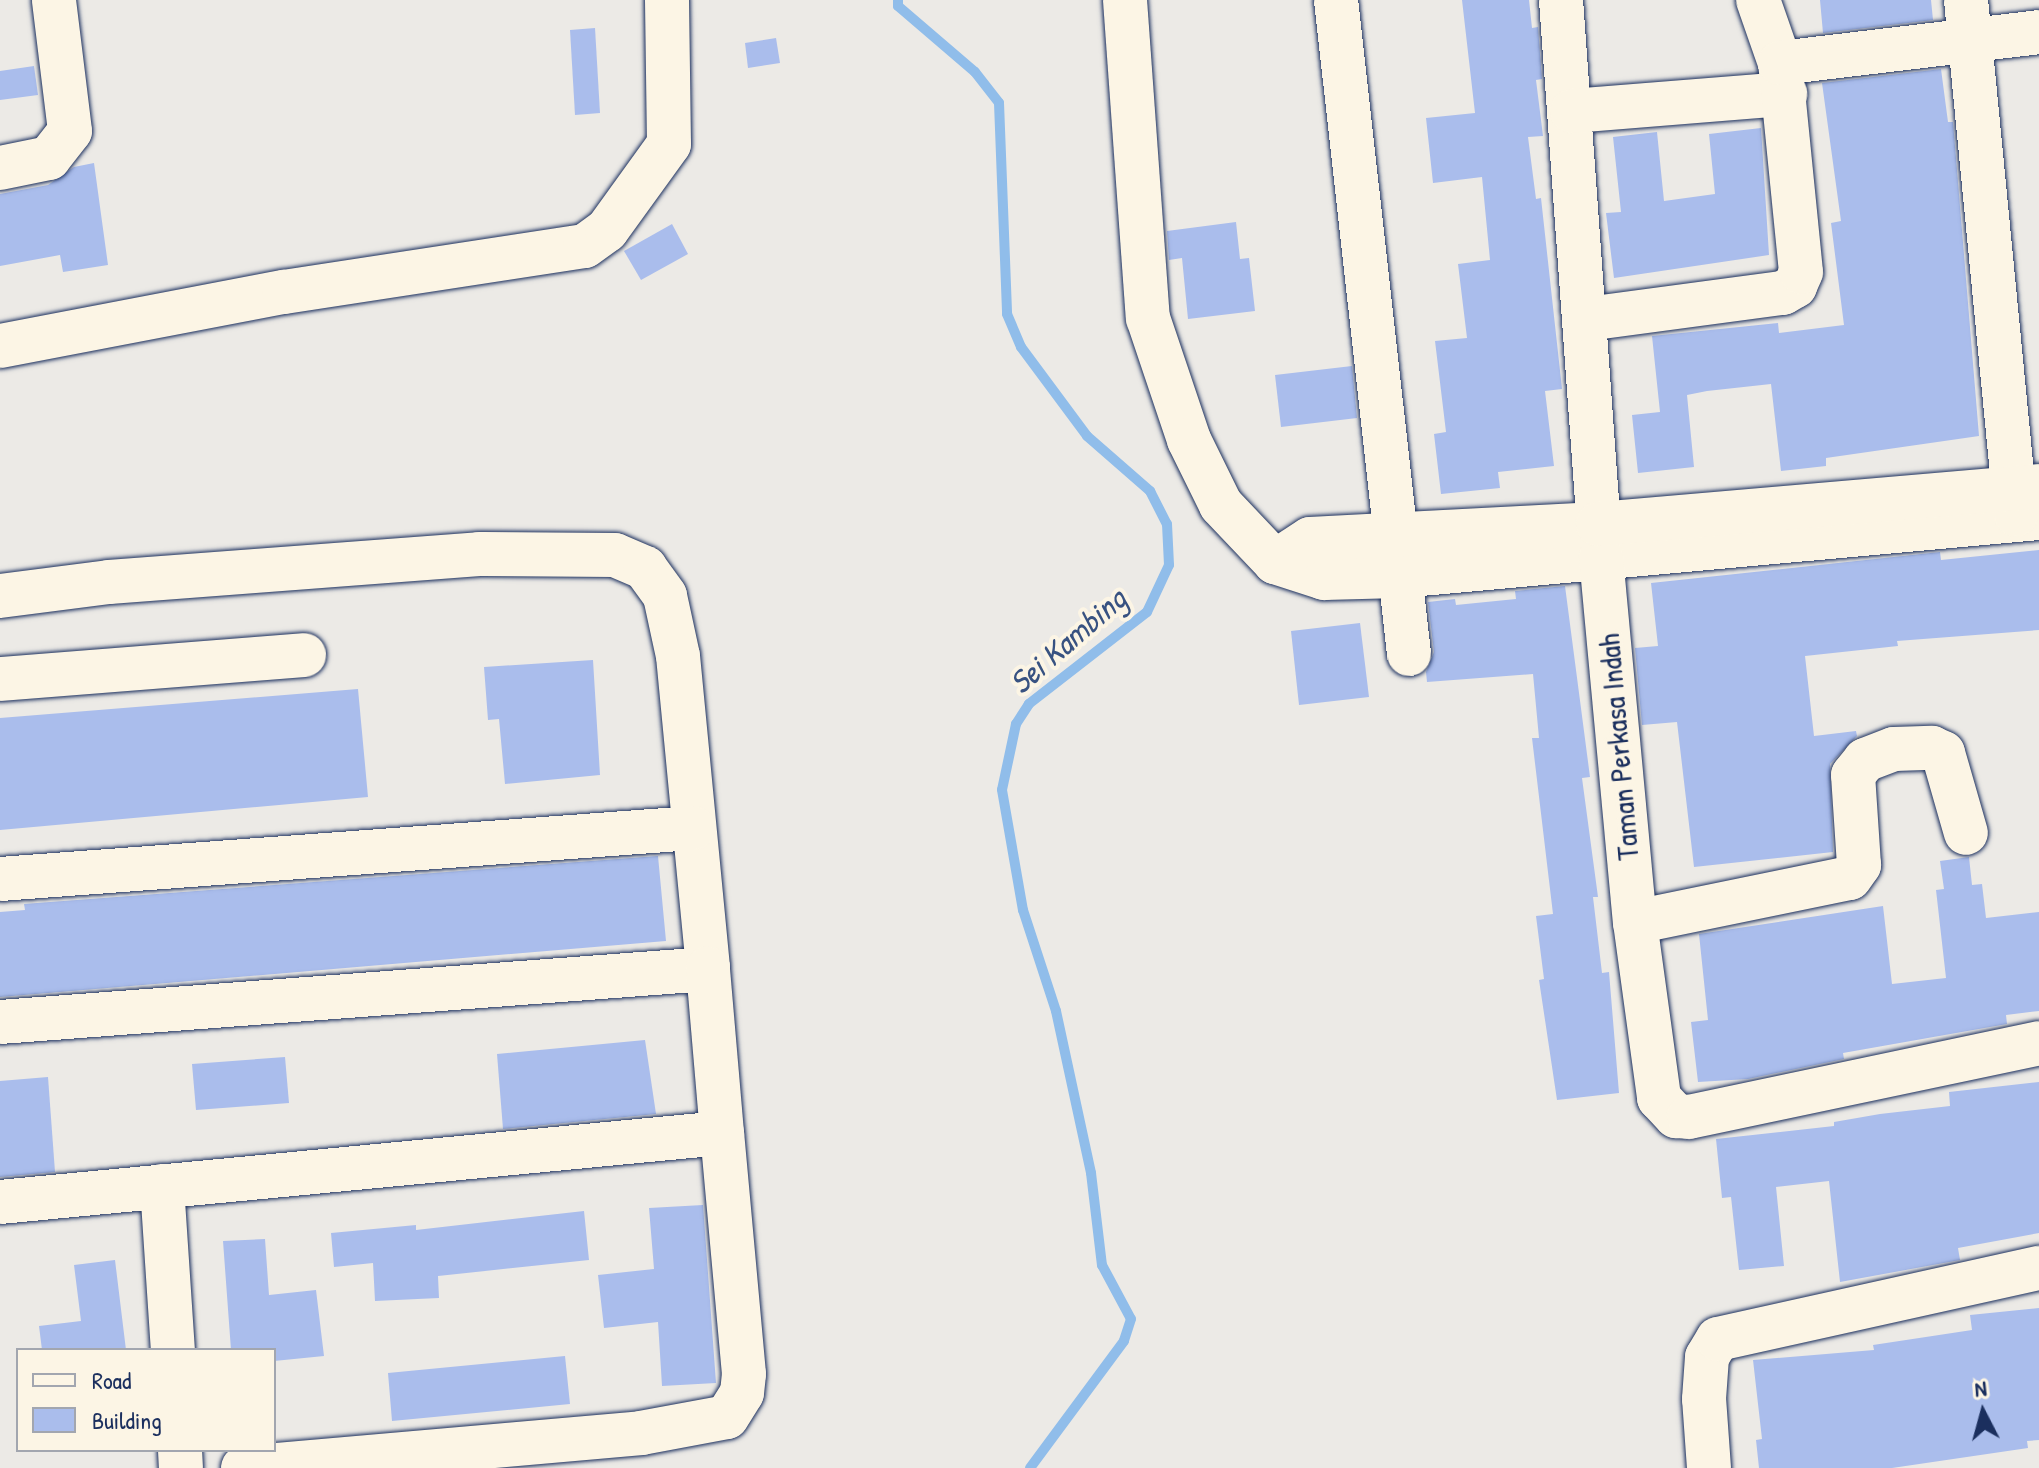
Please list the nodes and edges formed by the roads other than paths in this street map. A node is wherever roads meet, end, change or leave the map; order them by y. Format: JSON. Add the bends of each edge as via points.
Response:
{"nodes":[{"id":1,"x":54,"y":0,"type":"edge"},
{"id":2,"x":667,"y":0,"type":"edge"},
{"id":3,"x":1125,"y":0,"type":"edge"},
{"id":4,"x":1336,"y":0,"type":"edge"},
{"id":5,"x":1561,"y":0,"type":"edge"},
{"id":6,"x":1758,"y":0,"type":"edge"},
{"id":7,"x":1968,"y":19,"type":"edge"},
{"id":8,"x":2039,"y":32,"type":"edge"},
{"id":9,"x":1782,"y":78,"type":"junction"},
{"id":10,"x":1572,"y":111,"type":"junction"},
{"id":11,"x":0,"y":168,"type":"edge"},
{"id":12,"x":1587,"y":319,"type":"junction"},
{"id":13,"x":0,"y":346,"type":"edge"},
{"id":14,"x":2027,"y":503,"type":"edge"},
{"id":15,"x":1599,"y":541,"type":"junction"},
{"id":16,"x":1396,"y":556,"type":"junction"},
{"id":17,"x":0,"y":596,"type":"edge"},
{"id":18,"x":1409,"y":654,"type":"dead end"},
{"id":19,"x":304,"y":655,"type":"dead end"},
{"id":20,"x":0,"y":679,"type":"edge"},
{"id":21,"x":693,"y":828,"type":"junction"},
{"id":22,"x":1966,"y":833,"type":"dead end"},
{"id":23,"x":0,"y":879,"type":"edge"},
{"id":24,"x":1635,"y":922,"type":"junction"},
{"id":25,"x":708,"y":969,"type":"junction"},
{"id":26,"x":0,"y":1022,"type":"edge"},
{"id":27,"x":2039,"y":1043,"type":"edge"},
{"id":28,"x":722,"y":1133,"type":"junction"},
{"id":29,"x":162,"y":1186,"type":"junction"},
{"id":30,"x":0,"y":1202,"type":"edge"},
{"id":31,"x":2039,"y":1268,"type":"edge"},
{"id":32,"x":173,"y":1348,"type":"edge"},
{"id":33,"x":642,"y":1451,"type":"edge"},
{"id":34,"x":243,"y":1468,"type":"edge"},
{"id":35,"x":1709,"y":1468,"type":"edge"}],
"edges":[{"from":1,"to":11,"type":"street","via":[[70,131],[49,158]]},
{"from":2,"to":13,"type":"street","via":[[669,144],[607,230],[585,246],[284,292]]},
{"from":3,"to":16,"type":"street","via":[[1148,318],[1189,440],[1221,505],[1275,562],[1310,539]]},
{"from":4,"to":16,"type":"street"},
{"from":5,"to":10,"type":"street","name":"Taman Perkasa Indah"},
{"from":6,"to":9,"type":"street"},
{"from":7,"to":8,"type":"street"},
{"from":7,"to":9,"type":"street"},
{"from":7,"to":14,"type":"street"},
{"from":9,"to":10,"type":"street"},
{"from":9,"to":12,"type":"street","via":[[1801,272],[1795,286],[1783,293]]},
{"from":10,"to":12,"type":"street","name":"Taman Perkasa Indah"},
{"from":12,"to":15,"type":"street","name":"Taman Perkasa Indah"},
{"from":14,"to":15,"type":"street"},
{"from":15,"to":16,"type":"street"},
{"from":15,"to":24,"type":"street","name":"Taman Perkasa Indah"},
{"from":16,"to":18,"type":"street"},
{"from":17,"to":21,"type":"street","via":[[109,582],[479,554],[615,555],[645,568],[665,596],[678,656]]},
{"from":19,"to":20,"type":"street"},
{"from":21,"to":23,"type":"street"},
{"from":21,"to":25,"type":"street"},
{"from":22,"to":24,"type":"street","via":[[1943,753],[1932,748],[1894,749],[1865,760],[1853,775],[1859,865],[1850,878]]},
{"from":24,"to":27,"type":"street","name":"Taman Perkasa Indah","via":[[1655,1087],[1676,1116]]},
{"from":25,"to":26,"type":"street"},
{"from":25,"to":28,"type":"street"},
{"from":28,"to":29,"type":"street"},
{"from":28,"to":33,"type":"street","via":[[742,1393],[736,1409],[714,1423]]},
{"from":29,"to":30,"type":"street"},
{"from":29,"to":32,"type":"street"},
{"from":31,"to":35,"type":"street","via":[[1718,1339],[1707,1357],[1705,1384]]},
{"from":33,"to":34,"type":"street"}]}
